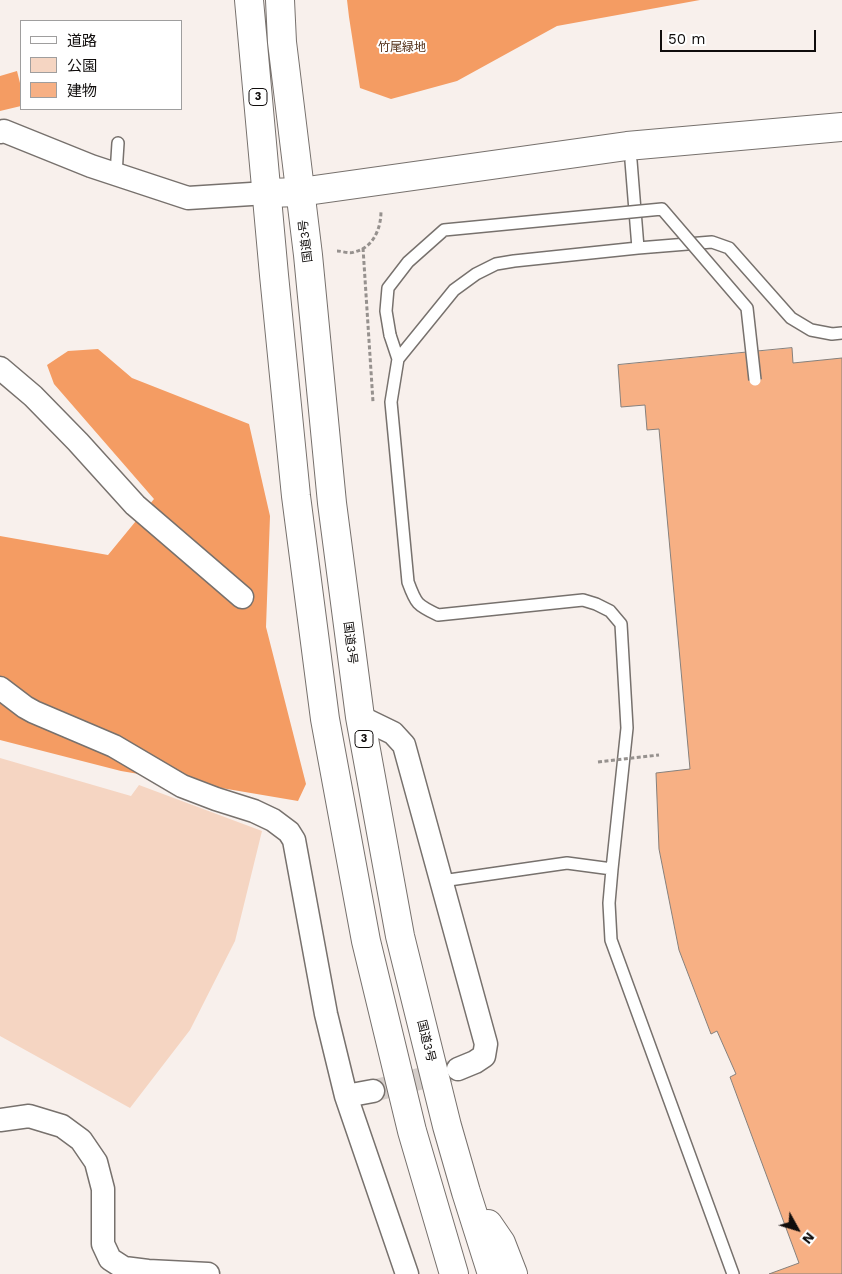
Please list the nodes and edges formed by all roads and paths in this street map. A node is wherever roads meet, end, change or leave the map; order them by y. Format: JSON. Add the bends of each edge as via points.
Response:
{"nodes":[{"id":1,"x":249,"y":0,"type":"edge"},
{"id":2,"x":280,"y":0,"type":"edge"},
{"id":3,"x":842,"y":127,"type":"edge"},
{"id":4,"x":0,"y":132,"type":"edge"},
{"id":5,"x":842,"y":141,"type":"edge"},
{"id":6,"x":118,"y":143,"type":"dead end"},
{"id":7,"x":631,"y":161,"type":"junction"},
{"id":8,"x":116,"y":174,"type":"junction"},
{"id":9,"x":300,"y":192,"type":"junction"},
{"id":10,"x":267,"y":193,"type":"junction"},
{"id":11,"x":381,"y":211,"type":"dead end"},
{"id":12,"x":363,"y":248,"type":"junction"},
{"id":13,"x":638,"y":248,"type":"junction"},
{"id":14,"x":337,"y":251,"type":"dead end"},
{"id":15,"x":842,"y":333,"type":"edge"},
{"id":16,"x":398,"y":359,"type":"junction"},
{"id":17,"x":0,"y":368,"type":"edge"},
{"id":18,"x":755,"y":380,"type":"dead end"},
{"id":19,"x":391,"y":402,"type":"junction"},
{"id":20,"x":242,"y":597,"type":"dead end"},
{"id":21,"x":0,"y":688,"type":"edge"},
{"id":22,"x":360,"y":717,"type":"junction"},
{"id":23,"x":659,"y":755,"type":"dead end"},
{"id":24,"x":598,"y":762,"type":"dead end"},
{"id":25,"x":612,"y":869,"type":"junction"},
{"id":26,"x":442,"y":881,"type":"junction"},
{"id":27,"x":458,"y":1069,"type":"tunnel mouth"},
{"id":28,"x":373,"y":1091,"type":"tunnel mouth"},
{"id":29,"x":346,"y":1096,"type":"junction"},
{"id":30,"x":0,"y":1120,"type":"edge"},
{"id":31,"x":466,"y":1192,"type":"junction"},
{"id":32,"x":208,"y":1274,"type":"edge"},
{"id":33,"x":406,"y":1274,"type":"edge"},
{"id":34,"x":454,"y":1274,"type":"edge"},
{"id":35,"x":492,"y":1274,"type":"edge"},
{"id":36,"x":513,"y":1274,"type":"edge"},
{"id":37,"x":733,"y":1274,"type":"edge"}],
"edges":[{"from":1,"to":10,"type":"main road","number":"3"},
{"from":2,"to":9,"type":"main road","name":"国道3号","number":"3"},
{"from":3,"to":9,"type":"main road","via":[[627,146]]},
{"from":4,"to":8,"type":"street"},
{"from":5,"to":7,"type":"main road"},
{"from":6,"to":8,"type":"lane"},
{"from":7,"to":9,"type":"main road","via":[[342,197]]},
{"from":7,"to":13,"type":"lane"},
{"from":8,"to":10,"type":"street","via":[[188,198]]},
{"from":9,"to":10,"type":"main road"},
{"from":9,"to":22,"type":"main road","name":"国道3号","number":"3","via":[[332,502]]},
{"from":10,"to":34,"type":"main road","number":"3","via":[[296,496],[325,719],[366,941],[412,1131]]},
{"from":11,"to":12,"type":"path","via":[[378,231]]},
{"from":12,"to":14,"type":"path","via":[[352,253]]},
{"from":12,"to":19,"type":"path","via":[[373,404]]},
{"from":13,"to":15,"type":"lane","via":[[712,242],[729,248],[791,318],[811,330]]},
{"from":13,"to":16,"type":"lane","via":[[496,264],[454,290]]},
{"from":16,"to":18,"type":"lane","bridge":true,"via":[[386,311],[388,288],[408,262],[444,230],[662,209],[747,308]]},
{"from":16,"to":19,"type":"lane"},
{"from":17,"to":20,"type":"street","via":[[46,409],[135,505]]},
{"from":19,"to":25,"type":"lane","via":[[408,582],[422,608],[438,615],[583,600],[610,611],[621,624],[627,728]]},
{"from":21,"to":29,"type":"street","via":[[34,712],[114,746],[182,786],[254,811],[274,820],[289,832],[294,840],[326,1014]]},
{"from":22,"to":26,"type":"street","via":[[393,733],[404,746]]},
{"from":22,"to":31,"type":"main road","name":"国道3号","number":"3","via":[[400,936]]},
{"from":23,"to":24,"type":"path","bridge":true},
{"from":25,"to":26,"type":"lane","via":[[567,863]]},
{"from":25,"to":37,"type":"lane","via":[[609,903],[611,940]]},
{"from":26,"to":27,"type":"street","via":[[486,1044],[484,1056]]},
{"from":28,"to":29,"type":"street"},
{"from":29,"to":33,"type":"street"},
{"from":30,"to":32,"type":"street","via":[[29,1116],[62,1126],[80,1140],[96,1162],[103,1189],[103,1244],[110,1259],[124,1268]]},
{"from":31,"to":35,"type":"main road","name":"国道3号","number":"3"},
{"from":31,"to":36,"type":"main road","via":[[501,1243]]}]}
